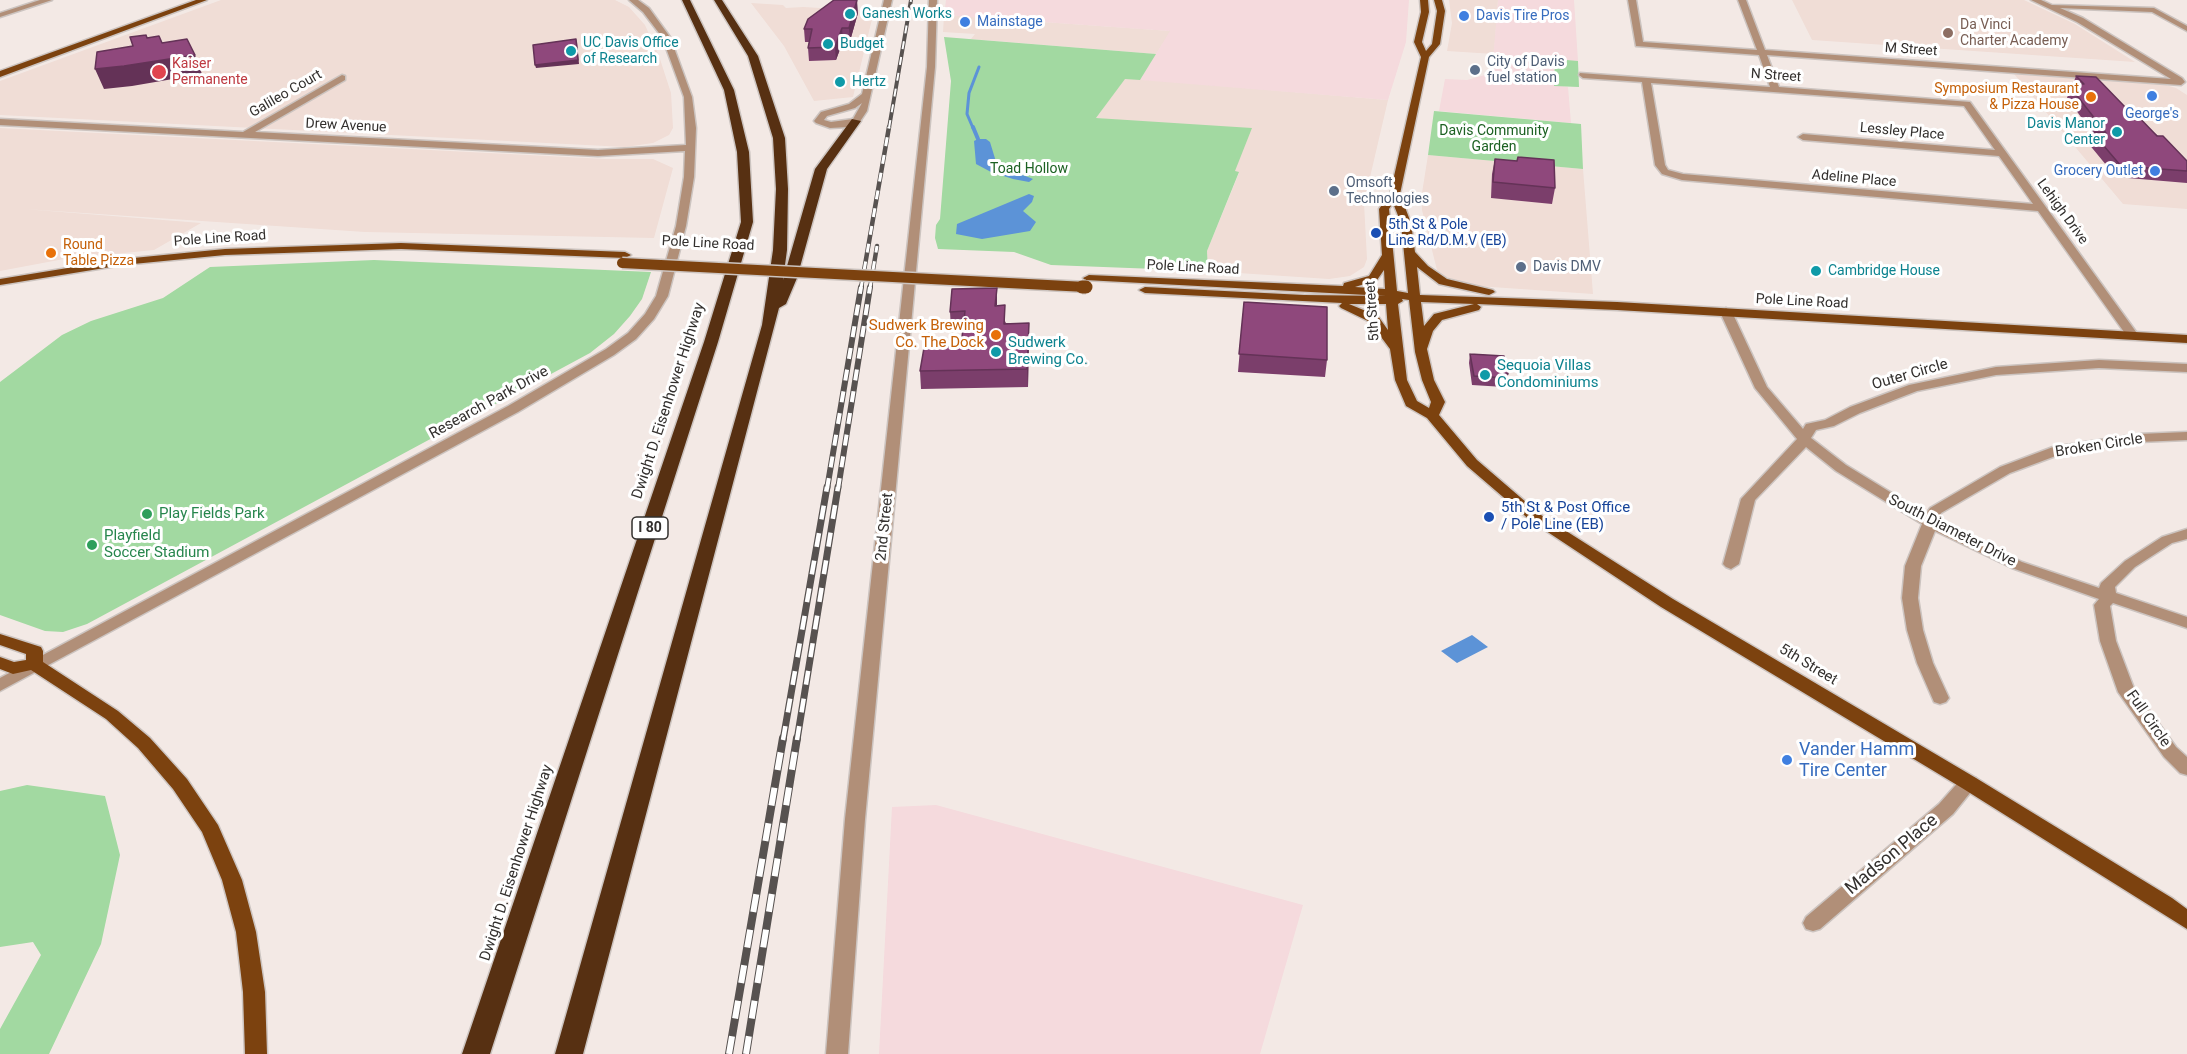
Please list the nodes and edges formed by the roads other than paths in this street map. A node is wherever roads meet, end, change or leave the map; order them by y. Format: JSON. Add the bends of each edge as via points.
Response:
{"nodes":[{"id":1,"x":32,"y":0,"type":"edge"},
{"id":2,"x":48,"y":0,"type":"edge"},
{"id":3,"x":204,"y":0,"type":"edge"},
{"id":4,"x":633,"y":0,"type":"edge"},
{"id":5,"x":686,"y":0,"type":"edge"},
{"id":6,"x":718,"y":0,"type":"edge"},
{"id":7,"x":888,"y":0,"type":"edge"},
{"id":8,"x":933,"y":0,"type":"edge"},
{"id":9,"x":1424,"y":0,"type":"edge"},
{"id":10,"x":1438,"y":0,"type":"edge"},
{"id":11,"x":1632,"y":0,"type":"edge"},
{"id":12,"x":1743,"y":0,"type":"edge"},
{"id":13,"x":2035,"y":0,"type":"edge"},
{"id":14,"x":11,"y":3,"type":"dead end"},
{"id":15,"x":21,"y":3,"type":"junction"},
{"id":16,"x":2049,"y":6,"type":"junction"},
{"id":17,"x":0,"y":10,"type":"edge"},
{"id":18,"x":0,"y":15,"type":"edge"},
{"id":19,"x":2187,"y":30,"type":"edge"},
{"id":20,"x":1762,"y":52,"type":"junction"},
{"id":21,"x":1425,"y":57,"type":"junction"},
{"id":22,"x":0,"y":74,"type":"edge"},
{"id":23,"x":1583,"y":75,"type":"dead end"},
{"id":24,"x":342,"y":78,"type":"dead end"},
{"id":25,"x":1646,"y":80,"type":"junction"},
{"id":26,"x":2184,"y":83,"type":"edge"},
{"id":27,"x":1776,"y":90,"type":"junction"},
{"id":28,"x":866,"y":95,"type":"junction"},
{"id":29,"x":1967,"y":104,"type":"joint"},
{"id":30,"x":856,"y":121,"type":"junction"},
{"id":31,"x":0,"y":122,"type":"edge"},
{"id":32,"x":244,"y":135,"type":"junction"},
{"id":33,"x":1803,"y":137,"type":"dead end"},
{"id":34,"x":690,"y":148,"type":"junction"},
{"id":35,"x":2000,"y":153,"type":"junction"},
{"id":36,"x":1395,"y":194,"type":"junction"},
{"id":37,"x":2042,"y":208,"type":"junction"},
{"id":38,"x":1408,"y":251,"type":"junction"},
{"id":39,"x":1388,"y":255,"type":"junction"},
{"id":40,"x":624,"y":259,"type":"junction"},
{"id":41,"x":0,"y":282,"type":"edge"},
{"id":42,"x":1087,"y":282,"type":"junction"},
{"id":43,"x":1275,"y":286,"type":"junction"},
{"id":44,"x":0,"y":290,"type":"edge"},
{"id":45,"x":1303,"y":293,"type":"junction"},
{"id":46,"x":1192,"y":294,"type":"junction"},
{"id":47,"x":1392,"y":297,"type":"junction"},
{"id":48,"x":1415,"y":298,"type":"junction"},
{"id":49,"x":1512,"y":302,"type":"junction"},
{"id":50,"x":1563,"y":303,"type":"junction"},
{"id":51,"x":1726,"y":312,"type":"junction"},
{"id":52,"x":769,"y":325,"type":"junction"},
{"id":53,"x":2133,"y":336,"type":"junction"},
{"id":54,"x":2187,"y":339,"type":"edge"},
{"id":55,"x":1396,"y":348,"type":"junction"},
{"id":56,"x":1421,"y":352,"type":"junction"},
{"id":57,"x":2187,"y":368,"type":"edge"},
{"id":58,"x":1432,"y":415,"type":"junction"},
{"id":59,"x":2187,"y":436,"type":"edge"},
{"id":60,"x":1805,"y":440,"type":"junction"},
{"id":61,"x":1931,"y":523,"type":"junction"},
{"id":62,"x":2187,"y":534,"type":"edge"},
{"id":63,"x":1731,"y":564,"type":"dead end"},
{"id":64,"x":2109,"y":598,"type":"junction"},
{"id":65,"x":2187,"y":623,"type":"edge"},
{"id":66,"x":0,"y":639,"type":"edge"},
{"id":67,"x":0,"y":663,"type":"edge"},
{"id":68,"x":34,"y":664,"type":"junction"},
{"id":69,"x":0,"y":685,"type":"edge"},
{"id":70,"x":1940,"y":698,"type":"dead end"},
{"id":71,"x":2187,"y":768,"type":"edge"},
{"id":72,"x":1969,"y":783,"type":"junction"},
{"id":73,"x":2187,"y":921,"type":"edge"},
{"id":74,"x":1813,"y":924,"type":"dead end"},
{"id":75,"x":256,"y":1054,"type":"edge"},
{"id":76,"x":476,"y":1054,"type":"edge"},
{"id":77,"x":569,"y":1054,"type":"edge"},
{"id":78,"x":837,"y":1054,"type":"edge"}],
"edges":[{"from":1,"to":15,"type":"street"},
{"from":2,"to":18,"type":"street"},
{"from":3,"to":22,"type":"main road"},
{"from":4,"to":34,"type":"street","name":"Research Park Drive","via":[[655,21],[678,64],[688,97]]},
{"from":5,"to":76,"type":"highway","name":"Dwight D. Eisenhower Highway","number":"I 80","via":[[729,90],[743,153],[747,222],[708,353]]},
{"from":6,"to":52,"type":"highway","via":[[753,56],[779,138],[780,250]]},
{"from":7,"to":28,"type":"street"},
{"from":8,"to":78,"type":"street","name":"2nd Street","via":[[931,67],[855,819]]},
{"from":9,"to":21,"type":"main road","name":"5th Street","via":[[1418,42]]},
{"from":10,"to":21,"type":"main road","name":"5th Street","via":[[1441,11],[1436,44]]},
{"from":11,"to":20,"type":"street","name":"M Street","via":[[1639,44]]},
{"from":12,"to":20,"type":"street"},
{"from":13,"to":16,"type":"street"},
{"from":14,"to":15,"type":"street"},
{"from":15,"to":17,"type":"street"},
{"from":16,"to":19,"type":"street","via":[[2154,10]]},
{"from":16,"to":26,"type":"street","via":[[2089,25]]},
{"from":20,"to":26,"type":"street","name":"M Street"},
{"from":20,"to":27,"type":"street"},
{"from":21,"to":36,"type":"main road","name":"5th Street"},
{"from":23,"to":25,"type":"street","name":"N Street"},
{"from":24,"to":32,"type":"street","name":"Galileo Court"},
{"from":25,"to":27,"type":"street","name":"N Street"},
{"from":25,"to":37,"type":"street","name":"Adeline Place","via":[[1660,165],[1665,172],[1682,177]]},
{"from":27,"to":29,"type":"street","name":"N Street"},
{"from":28,"to":30,"type":"street"},
{"from":28,"to":30,"type":"street","via":[[852,106],[819,118],[821,123],[834,125]]},
{"from":29,"to":35,"type":"street","name":"Lehigh Drive"},
{"from":30,"to":52,"type":"highway","via":[[821,169],[790,278]]},
{"from":31,"to":32,"type":"street","name":"Drew Avenue"},
{"from":32,"to":34,"type":"street","name":"Drew Avenue","via":[[598,153]]},
{"from":33,"to":35,"type":"street","name":"Lessley Place"},
{"from":34,"to":68,"type":"street","name":"Research Park Drive","via":[[681,226],[662,296],[632,336],[513,410]]},
{"from":35,"to":37,"type":"street","name":"Lehigh Drive"},
{"from":36,"to":38,"type":"main road","via":[[1406,224]]},
{"from":36,"to":39,"type":"main road","name":"5th Street","via":[[1384,209]]},
{"from":37,"to":53,"type":"street","name":"Lehigh Drive"},
{"from":38,"to":48,"type":"main road"},
{"from":38,"to":50,"type":"main road","via":[[1424,268],[1450,285]]},
{"from":39,"to":45,"type":"main road","via":[[1368,280]]},
{"from":39,"to":47,"type":"main road","name":"5th Street"},
{"from":40,"to":41,"type":"main road","name":"Pole Line Road","via":[[401,246],[225,252],[123,262]]},
{"from":40,"to":42,"type":"main road","name":"Pole Line Road","bridge":true},
{"from":40,"to":44,"type":"main road","name":"Pole Line Road","via":[[304,255],[177,265]]},
{"from":42,"to":43,"type":"main road","name":"Pole Line Road"},
{"from":42,"to":46,"type":"main road","name":"Pole Line Road"},
{"from":43,"to":45,"type":"main road","name":"Pole Line Road"},
{"from":43,"to":46,"type":"main road","via":[[1251,291],[1197,288]]},
{"from":45,"to":46,"type":"main road","name":"Pole Line Road"},
{"from":45,"to":47,"type":"main road","name":"Pole Line Road"},
{"from":45,"to":55,"type":"main road","via":[[1364,312],[1381,325]]},
{"from":47,"to":48,"type":"main road","name":"Pole Line Road"},
{"from":47,"to":55,"type":"main road","name":"5th Street"},
{"from":48,"to":49,"type":"main road","name":"Pole Line Road"},
{"from":48,"to":56,"type":"main road"},
{"from":49,"to":50,"type":"main road","name":"Pole Line Road"},
{"from":49,"to":56,"type":"main road","via":[[1459,309],[1438,317],[1427,330]]},
{"from":50,"to":51,"type":"main road","name":"Pole Line Road"},
{"from":51,"to":53,"type":"main road","name":"Pole Line Road"},
{"from":51,"to":60,"type":"street","name":"South Diameter Drive","via":[[1761,388]]},
{"from":52,"to":77,"type":"highway"},
{"from":53,"to":54,"type":"main road","name":"Pole Line Road"},
{"from":55,"to":58,"type":"main road","name":"5th Street","via":[[1401,380],[1411,403]]},
{"from":56,"to":58,"type":"main road","via":[[1438,402]]},
{"from":57,"to":60,"type":"street","name":"Outer Circle","via":[[2052,366],[1954,378],[1884,398],[1830,423],[1811,427]]},
{"from":58,"to":72,"type":"main road","name":"5th Street","via":[[1472,463],[1536,518],[1666,603]]},
{"from":59,"to":61,"type":"street","name":"Broken Circle","via":[[2139,438],[2058,450],[2005,470],[1935,511]]},
{"from":60,"to":61,"type":"street","name":"South Diameter Drive","via":[[1859,480]]},
{"from":60,"to":63,"type":"street","name":"Outer Circle","via":[[1749,499]]},
{"from":61,"to":64,"type":"street","name":"South Diameter Drive","via":[[2017,565]]},
{"from":61,"to":70,"type":"street","name":"Broken Circle","via":[[1913,566],[1910,598],[1925,663]]},
{"from":62,"to":64,"type":"street","name":"Full Circle","via":[[2167,540],[2130,564],[2107,586]]},
{"from":64,"to":65,"type":"street","name":"South Diameter Drive"},
{"from":64,"to":71,"type":"street","name":"Full Circle","via":[[2102,605],[2108,641],[2127,692],[2170,752]]},
{"from":66,"to":68,"type":"main road","via":[[35,651]]},
{"from":67,"to":68,"type":"main road","via":[[13,668]]},
{"from":68,"to":69,"type":"street","name":"Research Park Drive"},
{"from":68,"to":75,"type":"main road","via":[[112,715],[144,743],[180,784],[211,830],[232,880],[246,932],[254,992]]},
{"from":72,"to":73,"type":"main road","name":"5th Street"},
{"from":72,"to":74,"type":"street","name":"Madson Place","via":[[1946,809]]}]}
